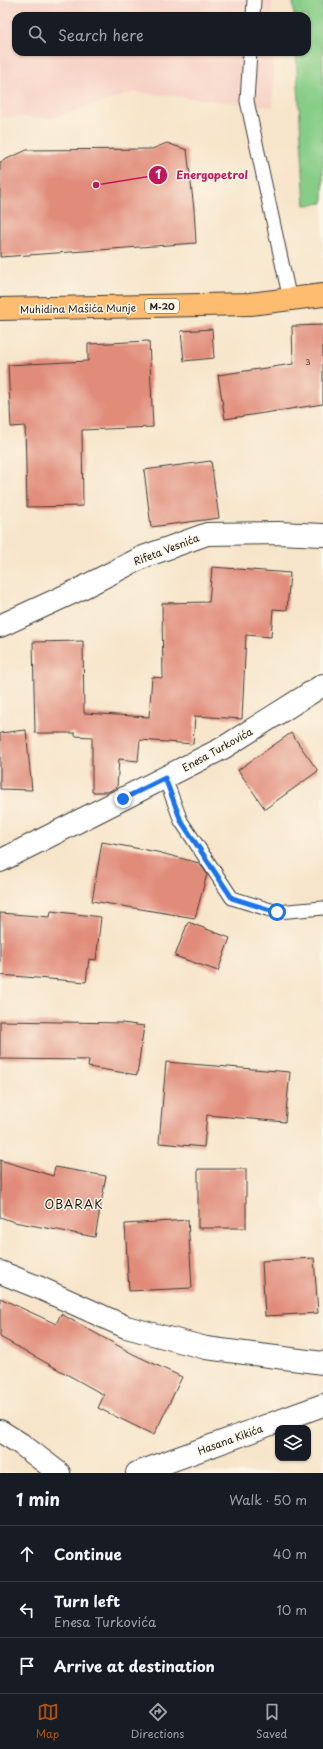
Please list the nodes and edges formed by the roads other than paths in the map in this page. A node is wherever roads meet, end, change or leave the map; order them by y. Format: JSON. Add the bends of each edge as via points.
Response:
{"nodes":[{"id":1,"x":254,"y":0,"type":"edge"},
{"id":2,"x":253,"y":12,"type":"edge"},
{"id":3,"x":250,"y":56,"type":"edge"},
{"id":4,"x":323,"y":295,"type":"edge"},
{"id":5,"x":290,"y":300,"type":"junction"},
{"id":6,"x":0,"y":309,"type":"edge"},
{"id":7,"x":323,"y":535,"type":"edge"},
{"id":8,"x":0,"y":626,"type":"edge"},
{"id":9,"x":323,"y":685,"type":"edge"},
{"id":10,"x":165,"y":778,"type":"junction"},
{"id":11,"x":0,"y":861,"type":"edge"},
{"id":12,"x":323,"y":908,"type":"edge"},
{"id":13,"x":0,"y":1272,"type":"edge"},
{"id":14,"x":323,"y":1363,"type":"edge"},
{"id":15,"x":323,"y":1406,"type":"edge"},
{"id":16,"x":0,"y":1431,"type":"edge"},
{"id":17,"x":59,"y":1473,"type":"edge"},
{"id":18,"x":137,"y":1473,"type":"edge"}],
"edges":[{"from":1,"to":2,"type":"lane"},
{"from":3,"to":5,"type":"lane","via":[[247,101]]},
{"from":4,"to":5,"type":"main road","name":"Muhidina Mašića Munje","number":"M-20"},
{"from":5,"to":6,"type":"main road","name":"Muhidina Mašića Munje","number":"M-20","via":[[250,304]]},
{"from":7,"to":8,"type":"street","name":"Rifeta Vesnića","via":[[208,534],[143,557]]},
{"from":9,"to":10,"type":"street","name":"Enesa Turkovića","via":[[223,748]]},
{"from":10,"to":11,"type":"street","name":"Enesa Turkovića"},
{"from":10,"to":12,"type":"lane","via":[[181,821],[232,898],[277,912]]},
{"from":13,"to":14,"type":"street","via":[[126,1328],[206,1348]]},
{"from":15,"to":18,"type":"street","name":"Hasana Kikića"},
{"from":16,"to":17,"type":"street"}]}
